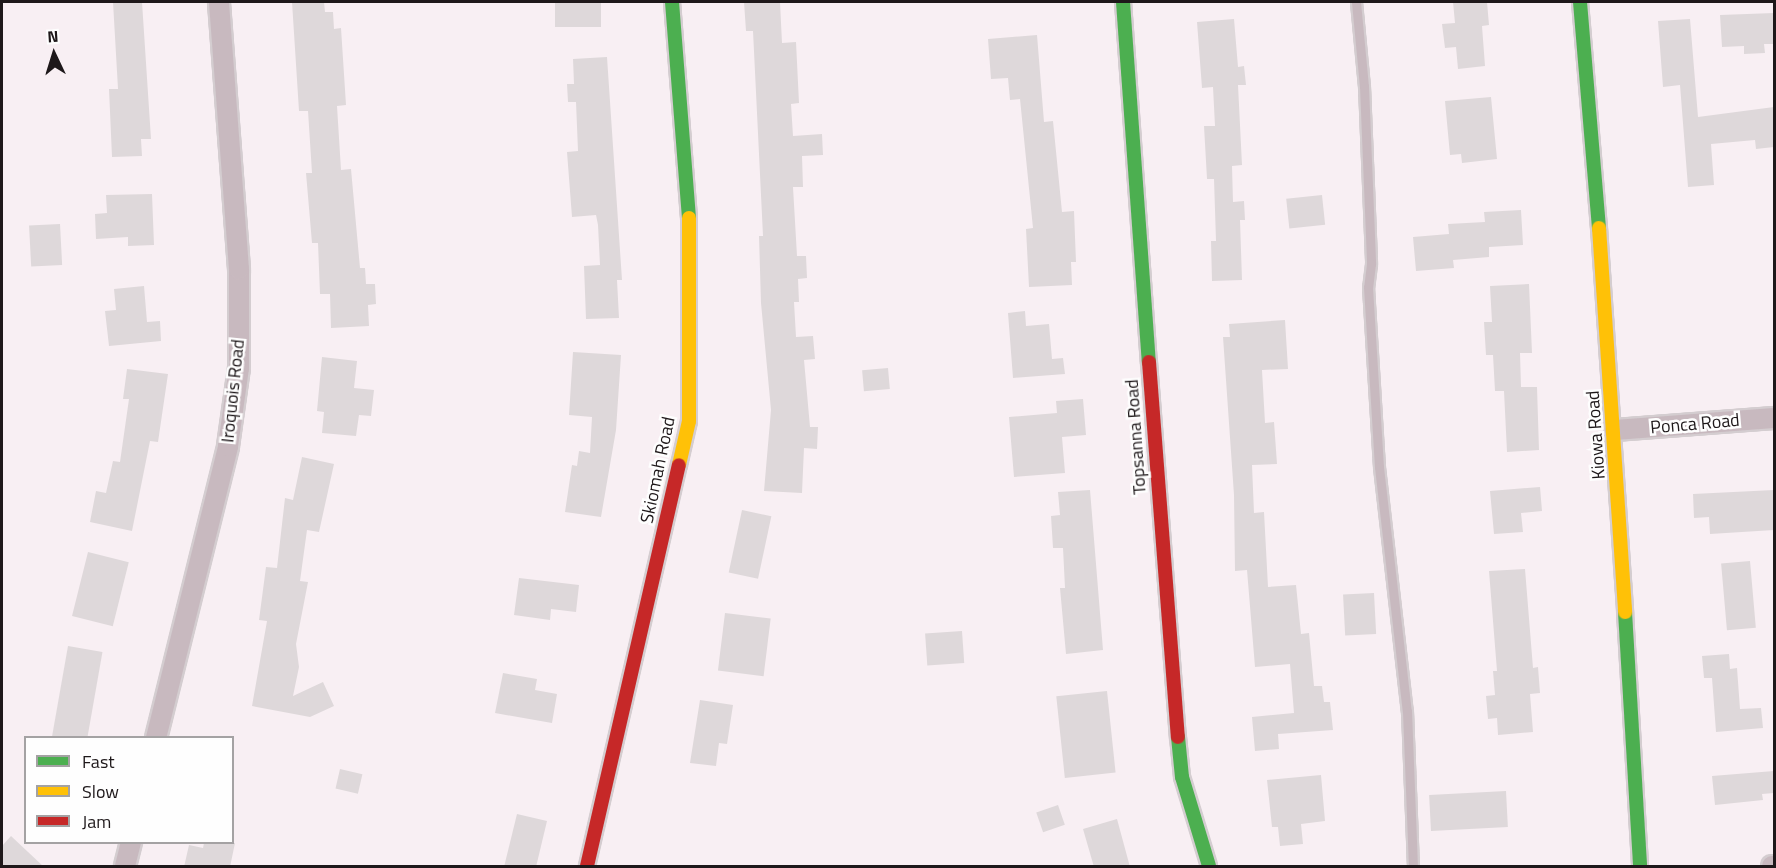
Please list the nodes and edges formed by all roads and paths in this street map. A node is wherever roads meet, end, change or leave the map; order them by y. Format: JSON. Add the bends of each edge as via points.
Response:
{"nodes":[{"id":1,"x":219,"y":2,"type":"edge"},
{"id":2,"x":672,"y":2,"type":"edge"},
{"id":3,"x":1123,"y":2,"type":"edge"},
{"id":4,"x":1356,"y":2,"type":"edge"},
{"id":5,"x":1580,"y":2,"type":"edge"},
{"id":6,"x":1774,"y":418,"type":"edge"},
{"id":7,"x":1615,"y":430,"type":"junction"},
{"id":8,"x":156,"y":736,"type":"edge"},
{"id":9,"x":131,"y":844,"type":"edge"},
{"id":10,"x":125,"y":867,"type":"edge"},
{"id":11,"x":587,"y":867,"type":"edge"},
{"id":12,"x":1209,"y":867,"type":"edge"},
{"id":13,"x":1413,"y":867,"type":"edge"},
{"id":14,"x":1640,"y":867,"type":"edge"}],
"edges":[{"from":1,"to":8,"type":"street","name":"Iroquois Road","via":[[239,269],[239,368],[228,446]]},
{"from":2,"to":11,"type":"street","name":"Skiomah Road","via":[[691,249],[688,421]]},
{"from":3,"to":12,"type":"street","name":"Topsanna Road","via":[[1171,674],[1182,777]]},
{"from":4,"to":13,"type":"lane","via":[[1364,86],[1371,264],[1368,287],[1379,467],[1407,711]]},
{"from":5,"to":7,"type":"street","name":"Kiowa Road"},
{"from":6,"to":7,"type":"street","name":"Ponca Road"},
{"from":7,"to":14,"type":"street","name":"Kiowa Road"},
{"from":9,"to":10,"type":"street"}]}
